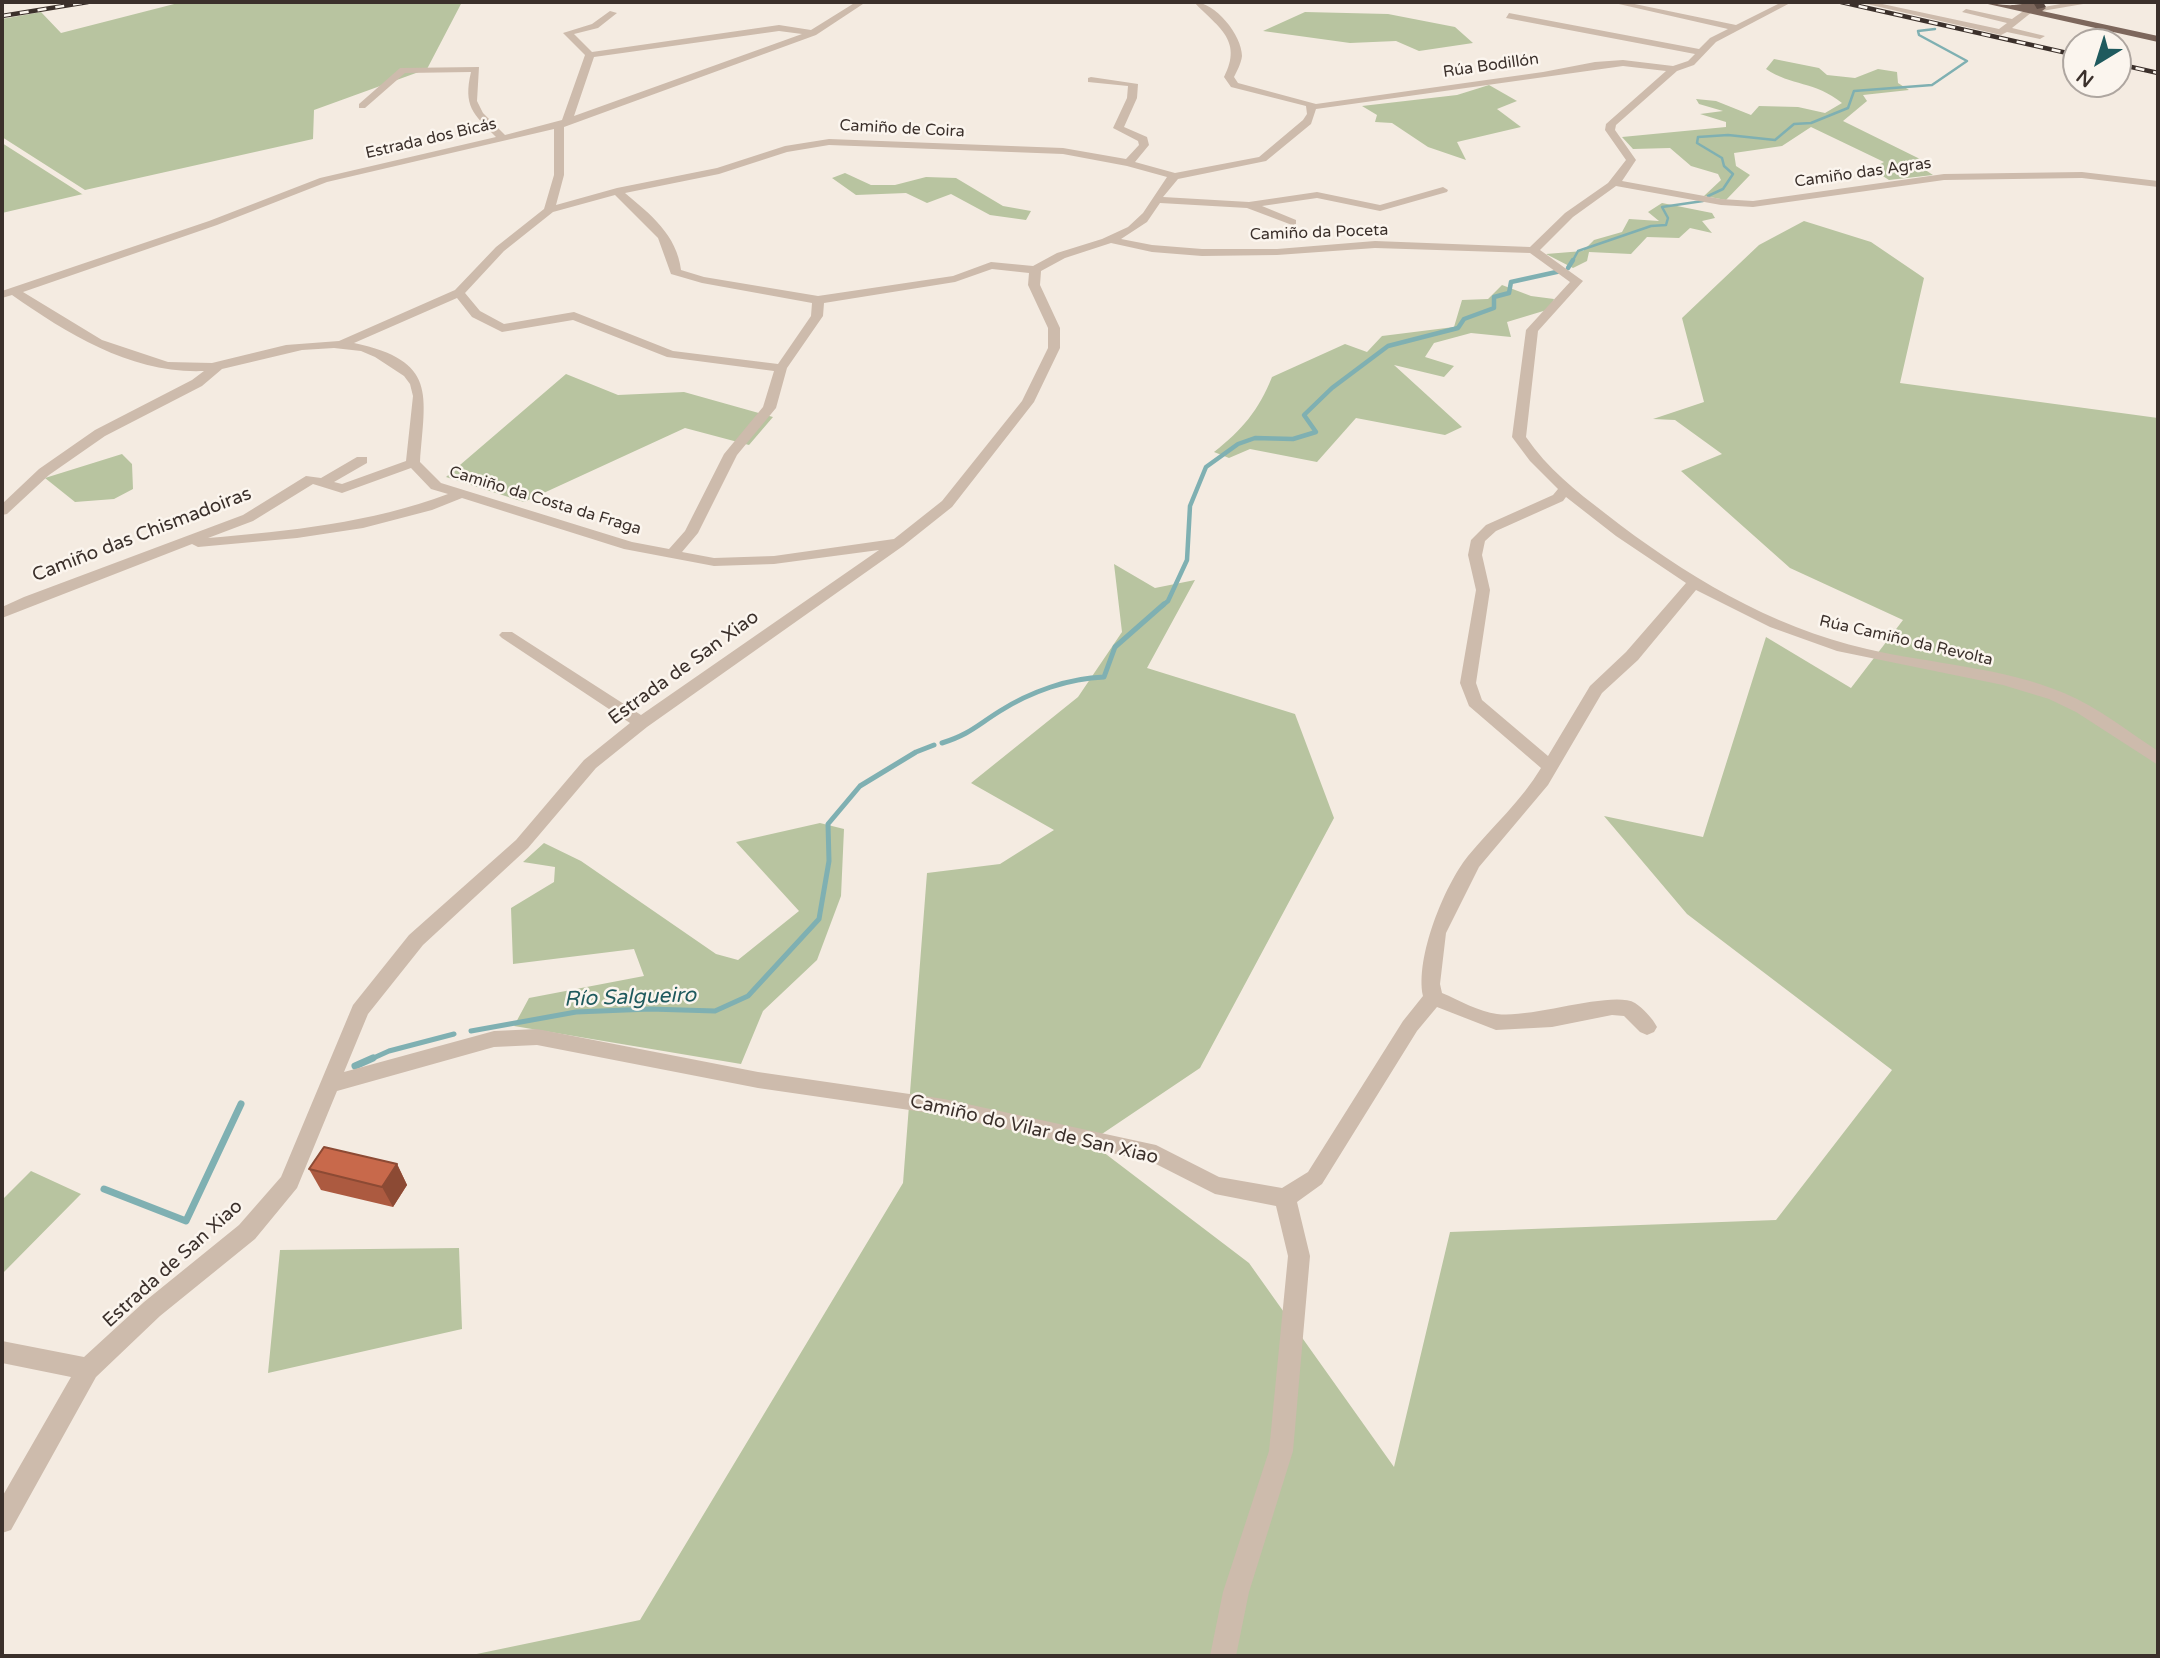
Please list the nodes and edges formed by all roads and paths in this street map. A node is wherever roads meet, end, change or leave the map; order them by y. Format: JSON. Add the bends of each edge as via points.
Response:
{"nodes":[{"id":1,"x":862,"y":2,"type":"edge"},
{"id":2,"x":1198,"y":2,"type":"edge"},
{"id":3,"x":1614,"y":2,"type":"edge"},
{"id":4,"x":1635,"y":2,"type":"edge"},
{"id":5,"x":1788,"y":2,"type":"edge"},
{"id":6,"x":1862,"y":2,"type":"edge"},
{"id":7,"x":1923,"y":2,"type":"edge"},
{"id":8,"x":1973,"y":2,"type":"edge"},
{"id":9,"x":1984,"y":2,"type":"edge"},
{"id":10,"x":1992,"y":2,"type":"edge"},
{"id":11,"x":2091,"y":2,"type":"edge"},
{"id":12,"x":2032,"y":6,"type":"edge"},
{"id":13,"x":1910,"y":12,"type":"junction"},
{"id":14,"x":1966,"y":12,"type":"junction"},
{"id":15,"x":613,"y":13,"type":"dead end"},
{"id":16,"x":1509,"y":16,"type":"dead end"},
{"id":17,"x":1952,"y":21,"type":"junction"},
{"id":18,"x":1741,"y":27,"type":"junction"},
{"id":19,"x":2006,"y":28,"type":"junction"},
{"id":20,"x":813,"y":33,"type":"junction"},
{"id":21,"x":2040,"y":36,"type":"dead end"},
{"id":22,"x":2158,"y":38,"type":"edge"},
{"id":23,"x":1700,"y":52,"type":"junction"},
{"id":24,"x":590,"y":55,"type":"junction"},
{"id":25,"x":1674,"y":69,"type":"junction"},
{"id":26,"x":1091,"y":80,"type":"dead end"},
{"id":27,"x":362,"y":106,"type":"dead end"},
{"id":28,"x":1313,"y":107,"type":"junction"},
{"id":29,"x":563,"y":123,"type":"junction"},
{"id":30,"x":503,"y":138,"type":"junction"},
{"id":31,"x":1128,"y":163,"type":"junction"},
{"id":32,"x":1175,"y":176,"type":"junction"},
{"id":33,"x":1616,"y":183,"type":"junction"},
{"id":34,"x":2158,"y":184,"type":"edge"},
{"id":35,"x":1443,"y":190,"type":"dead end"},
{"id":36,"x":617,"y":191,"type":"junction"},
{"id":37,"x":1157,"y":200,"type":"junction"},
{"id":38,"x":1249,"y":205,"type":"junction"},
{"id":39,"x":549,"y":210,"type":"junction"},
{"id":40,"x":1292,"y":222,"type":"dead end"},
{"id":41,"x":1108,"y":239,"type":"junction"},
{"id":42,"x":1533,"y":250,"type":"junction"},
{"id":43,"x":1035,"y":270,"type":"junction"},
{"id":44,"x":8,"y":293,"type":"edge"},
{"id":45,"x":459,"y":293,"type":"junction"},
{"id":46,"x":818,"y":300,"type":"junction"},
{"id":47,"x":342,"y":344,"type":"junction"},
{"id":48,"x":216,"y":368,"type":"junction"},
{"id":49,"x":781,"y":368,"type":"junction"},
{"id":50,"x":362,"y":460,"type":"dead end"},
{"id":51,"x":413,"y":463,"type":"junction"},
{"id":52,"x":323,"y":482,"type":"junction"},
{"id":53,"x":1565,"y":488,"type":"junction"},
{"id":54,"x":458,"y":495,"type":"junction"},
{"id":55,"x":2,"y":511,"type":"edge"},
{"id":56,"x":898,"y":543,"type":"junction"},
{"id":57,"x":173,"y":544,"type":"junction"},
{"id":58,"x":672,"y":554,"type":"junction"},
{"id":59,"x":1694,"y":583,"type":"junction"},
{"id":60,"x":2,"y":613,"type":"edge"},
{"id":61,"x":506,"y":635,"type":"dead end"},
{"id":62,"x":641,"y":723,"type":"junction"},
{"id":63,"x":2158,"y":760,"type":"edge"},
{"id":64,"x":1550,"y":767,"type":"junction"},
{"id":65,"x":1433,"y":998,"type":"junction"},
{"id":66,"x":1647,"y":1027,"type":"dead end"},
{"id":67,"x":327,"y":1085,"type":"junction"},
{"id":68,"x":1285,"y":1198,"type":"junction"},
{"id":69,"x":2,"y":1352,"type":"edge"},
{"id":70,"x":89,"y":1369,"type":"junction"},
{"id":71,"x":2,"y":1521,"type":"edge"},
{"id":72,"x":1223,"y":1656,"type":"edge"}],
"edges":[{"from":1,"to":20,"type":"street","name":"Estrada dos Bicás"},
{"from":2,"to":28,"type":"street","via":[[1208,8],[1236,47],[1238,58],[1230,77],[1234,86]]},
{"from":3,"to":18,"type":"street"},
{"from":4,"to":18,"type":"street"},
{"from":5,"to":18,"type":"street"},
{"from":6,"to":13,"type":"street"},
{"from":7,"to":13,"type":"street"},
{"from":8,"to":17,"type":"street"},
{"from":9,"to":12,"type":"main road"},
{"from":9,"to":14,"type":"street"},
{"from":10,"to":12,"type":"main road"},
{"from":11,"to":12,"type":"street"},
{"from":12,"to":19,"type":"street"},
{"from":12,"to":22,"type":"main road","via":[[2066,19]]},
{"from":13,"to":17,"type":"street"},
{"from":14,"to":17,"type":"street"},
{"from":14,"to":19,"type":"street"},
{"from":15,"to":24,"type":"street","via":[[594,26],[568,33]]},
{"from":16,"to":23,"type":"street"},
{"from":17,"to":19,"type":"street"},
{"from":18,"to":23,"type":"street"},
{"from":19,"to":21,"type":"street"},
{"from":20,"to":24,"type":"street","via":[[779,28]]},
{"from":20,"to":29,"type":"street","name":"Estrada dos Bicás"},
{"from":23,"to":25,"type":"street","via":[[1691,63]]},
{"from":24,"to":29,"type":"street"},
{"from":25,"to":28,"type":"street","name":"Rúa Bodillón","via":[[1595,65]]},
{"from":25,"to":33,"type":"street","via":[[1611,124],[1610,130],[1631,160]]},
{"from":26,"to":31,"type":"street","via":[[1133,84],[1132,98],[1118,128],[1143,139],[1144,145]]},
{"from":27,"to":30,"type":"street","via":[[403,70],[476,69],[471,104]]},
{"from":28,"to":32,"type":"street","via":[[1307,122],[1262,159]]},
{"from":29,"to":30,"type":"street","name":"Estrada dos Bicás"},
{"from":29,"to":39,"type":"street","via":[[559,176]]},
{"from":30,"to":44,"type":"street","name":"Estrada dos Bicás","via":[[324,180]]},
{"from":31,"to":32,"type":"street","name":"Camiño de Coira"},
{"from":31,"to":36,"type":"street","name":"Camiño de Coira","via":[[1036,149],[903,147],[853,140],[785,149],[719,171]]},
{"from":32,"to":37,"type":"street"},
{"from":33,"to":34,"type":"street","name":"Camiño das Agras","via":[[1753,204],[1944,177],[2082,175]]},
{"from":33,"to":42,"type":"street","via":[[1570,215]]},
{"from":35,"to":38,"type":"street","via":[[1380,208],[1317,195]]},
{"from":36,"to":39,"type":"street","name":"Camiño de Coira"},
{"from":36,"to":46,"type":"street","via":[[670,245],[676,272]]},
{"from":37,"to":38,"type":"street"},
{"from":37,"to":41,"type":"street","via":[[1143,221]]},
{"from":38,"to":40,"type":"street"},
{"from":39,"to":45,"type":"street","via":[[500,249]]},
{"from":41,"to":42,"type":"street","name":"Camiño da Poceta","via":[[1126,246],[1175,251],[1300,251],[1374,245]]},
{"from":41,"to":43,"type":"street","via":[[1063,252]]},
{"from":42,"to":53,"type":"street","name":"Rúa Camiño da Revolta","via":[[1577,281],[1532,330],[1519,437]]},
{"from":43,"to":46,"type":"street","via":[[991,265],[955,279]]},
{"from":43,"to":56,"type":"street","name":"Estrada de San Xiao","via":[[1034,285],[1054,328],[1054,348],[1028,402],[947,504]]},
{"from":44,"to":48,"type":"street","via":[[128,356],[191,369]]},
{"from":45,"to":47,"type":"street"},
{"from":45,"to":49,"type":"street","via":[[476,314],[502,328],[573,316],[671,354]]},
{"from":46,"to":49,"type":"street","via":[[817,316]]},
{"from":47,"to":48,"type":"street","via":[[271,351]]},
{"from":47,"to":51,"type":"street","via":[[360,345],[408,371],[418,390]]},
{"from":48,"to":55,"type":"street","via":[[197,383],[100,433],[44,472]]},
{"from":49,"to":58,"type":"street","via":[[769,408],[731,454],[691,533]]},
{"from":50,"to":52,"type":"street"},
{"from":51,"to":52,"type":"street","name":"Camiño das Chismadoiras","via":[[342,489]]},
{"from":51,"to":54,"type":"street","name":"Camiño da Costa da Fraga","via":[[436,486]]},
{"from":52,"to":57,"type":"street","name":"Camiño das Chismadoiras","via":[[311,479],[248,518]]},
{"from":53,"to":59,"type":"street","name":"Rúa Camiño da Revolta"},
{"from":53,"to":64,"type":"street","via":[[1558,498],[1491,528],[1478,540],[1475,555],[1483,590],[1468,683],[1475,702]]},
{"from":54,"to":57,"type":"street","via":[[391,519],[248,539]]},
{"from":54,"to":58,"type":"street","name":"Camiño da Costa da Fraga","via":[[629,546]]},
{"from":56,"to":58,"type":"street","name":"Camiño da Costa da Fraga","via":[[774,560],[714,562]]},
{"from":56,"to":62,"type":"street","name":"Estrada de San Xiao"},
{"from":57,"to":60,"type":"street","name":"Camiño das Chismadoiras"},
{"from":59,"to":63,"type":"street","name":"Rúa Camiño da Revolta","via":[[1794,633],[2056,695]]},
{"from":59,"to":64,"type":"street","via":[[1632,656],[1596,690]]},
{"from":61,"to":62,"type":"street"},
{"from":62,"to":67,"type":"street","name":"Estrada de San Xiao","via":[[590,764],[522,844],[416,940],[360,1010]]},
{"from":64,"to":65,"type":"street","via":[[1472,863],[1437,933],[1430,984]]},
{"from":65,"to":66,"type":"street","via":[[1496,1022],[1629,1009]]},
{"from":65,"to":68,"type":"street","via":[[1315,1178]]},
{"from":67,"to":68,"type":"street","name":"Camiño do Vilar de San Xiao","via":[[494,1038],[537,1037],[758,1080],[944,1107],[1156,1154],[1215,1185]]},
{"from":67,"to":70,"type":"street","name":"Estrada de San Xiao","via":[[289,1182],[247,1232],[152,1309]]},
{"from":68,"to":72,"type":"street","via":[[1298,1256],[1281,1451],[1236,1592]]},
{"from":69,"to":70,"type":"street"},
{"from":70,"to":71,"type":"street","name":"Estrada de San Xiao"}]}
